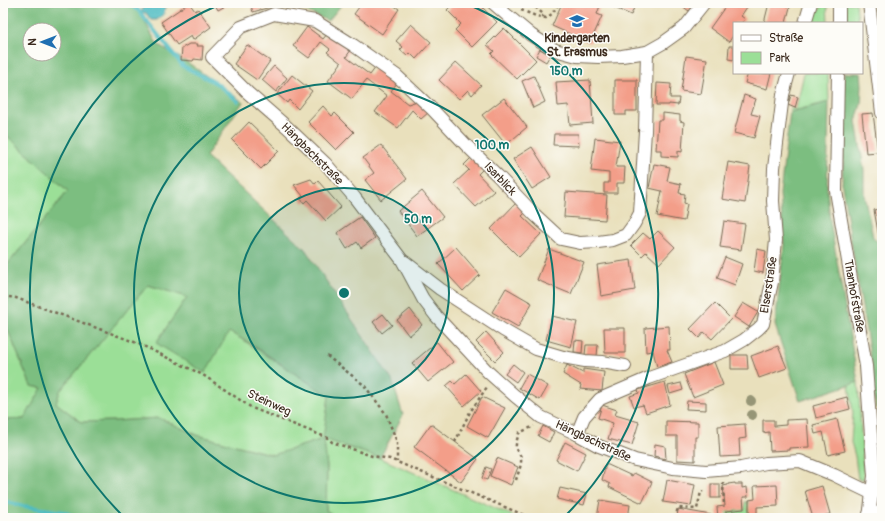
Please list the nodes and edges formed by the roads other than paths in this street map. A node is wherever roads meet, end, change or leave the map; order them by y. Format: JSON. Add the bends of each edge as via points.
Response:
{"nodes":[{"id":1,"x":493,"y":3,"type":"edge"},
{"id":2,"x":704,"y":3,"type":"edge"},
{"id":3,"x":811,"y":3,"type":"edge"},
{"id":4,"x":839,"y":3,"type":"edge"},
{"id":5,"x":869,"y":3,"type":"edge"},
{"id":6,"x":805,"y":22,"type":"edge"},
{"id":7,"x":839,"y":22,"type":"edge"},
{"id":8,"x":878,"y":48,"type":"edge"},
{"id":9,"x":647,"y":52,"type":"junction"},
{"id":10,"x":212,"y":57,"type":"joint"},
{"id":11,"x":789,"y":74,"type":"edge"},
{"id":12,"x":838,"y":74,"type":"edge"},
{"id":13,"x":882,"y":113,"type":"edge"},
{"id":14,"x":402,"y":260,"type":"junction"},
{"id":15,"x":626,"y":366,"type":"dead end"},
{"id":16,"x":576,"y":434,"type":"junction"},
{"id":17,"x":872,"y":494,"type":"junction"},
{"id":18,"x":882,"y":512,"type":"edge"},
{"id":19,"x":869,"y":516,"type":"edge"}],
"edges":[{"from":1,"to":9,"type":"street","via":[[531,35],[555,50],[577,56],[598,57]]},
{"from":2,"to":9,"type":"street","via":[[684,28]]},
{"from":3,"to":6,"type":"street"},
{"from":4,"to":7,"type":"street"},
{"from":5,"to":8,"type":"street"},
{"from":8,"to":13,"type":"street"},
{"from":9,"to":10,"type":"street","name":"Isarblick","via":[[640,213],[626,235],[613,240],[580,243],[561,239],[397,76],[315,21],[274,14],[241,27]]},
{"from":10,"to":14,"type":"street","name":"Hängbachstraße","via":[[325,163]]},
{"from":11,"to":16,"type":"street","name":"Elserstraße","via":[[783,94],[774,168],[776,240],[772,282],[763,324],[726,351],[600,399],[584,417]]},
{"from":12,"to":17,"type":"street","name":"Thanhofstraße","via":[[836,191],[866,366],[874,476]]},
{"from":14,"to":15,"type":"street","name":"Hängbachstraße","via":[[440,289],[536,349],[585,361]]},
{"from":14,"to":16,"type":"street","name":"Hängbachstraße","via":[[423,299],[436,316],[488,372],[541,416]]},
{"from":16,"to":17,"type":"street","name":"Hängbachstraße","via":[[635,460],[673,468],[706,471],[800,460]]},
{"from":17,"to":19,"type":"street","name":"Thanhofstraße"},
{"from":18,"to":19,"type":"street"}]}
